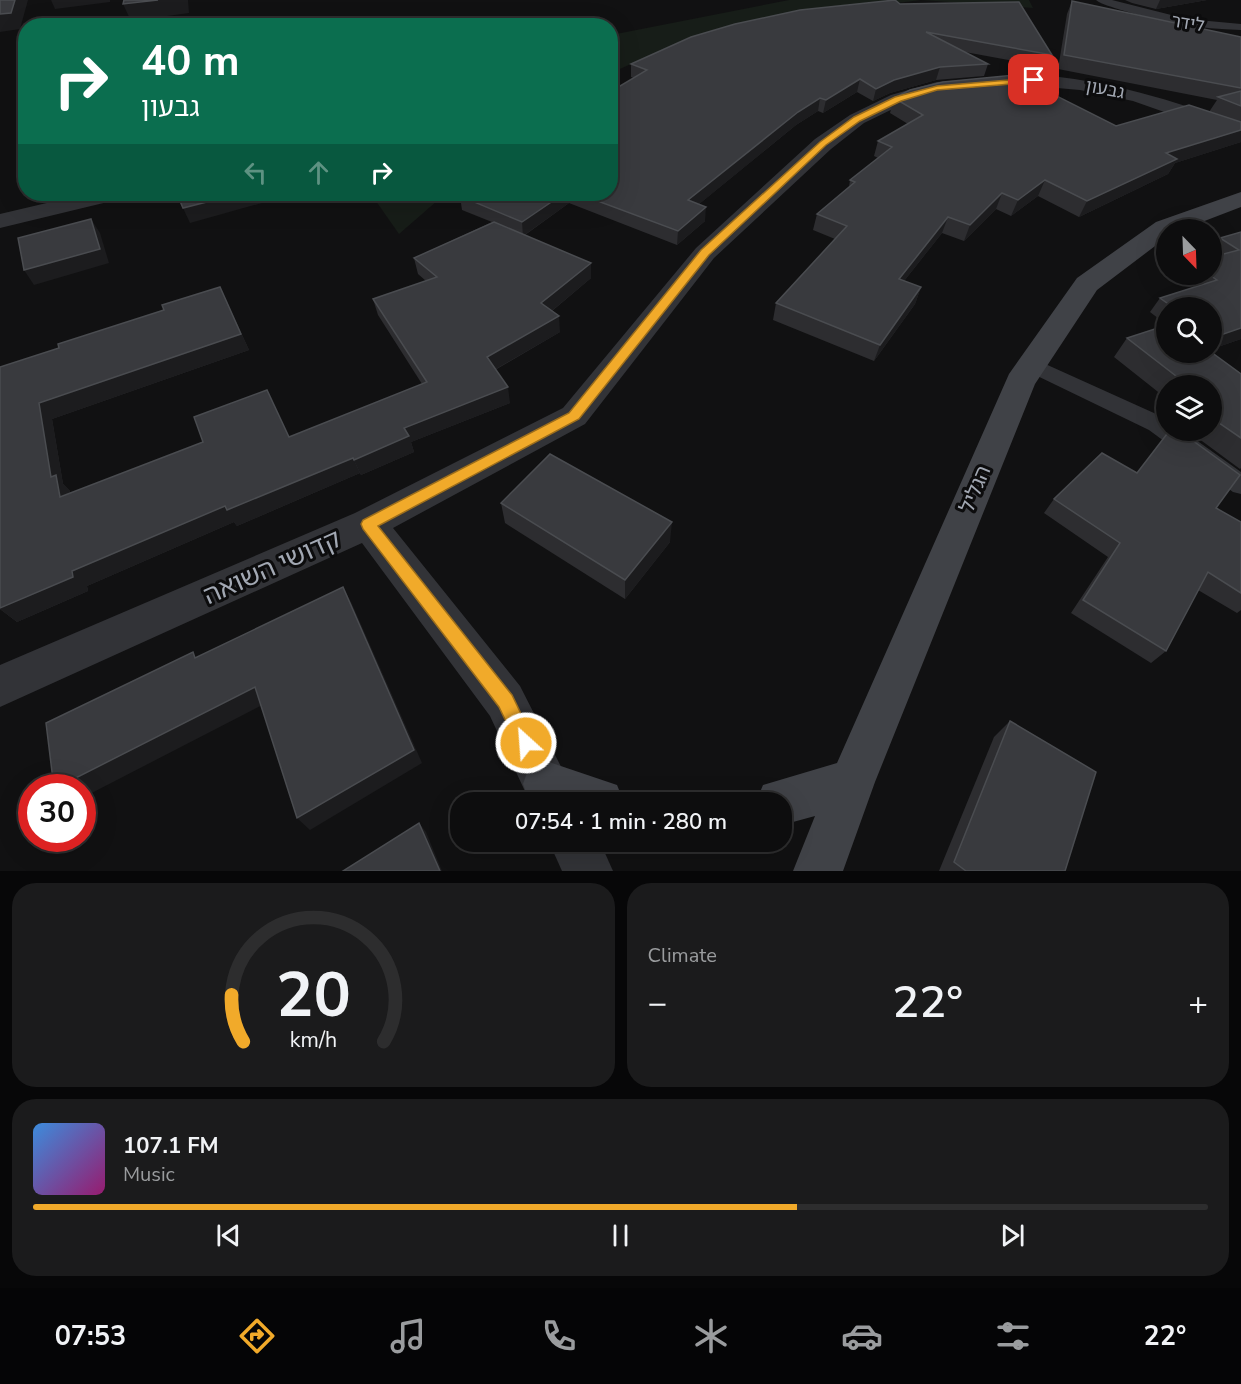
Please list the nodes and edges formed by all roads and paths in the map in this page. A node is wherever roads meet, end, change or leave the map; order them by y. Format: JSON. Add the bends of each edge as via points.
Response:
{"nodes":[{"id":1,"x":1101,"y":0,"type":"edge"},
{"id":2,"x":1241,"y":27,"type":"edge"},
{"id":3,"x":1241,"y":133,"type":"edge"},
{"id":4,"x":1241,"y":199,"type":"edge"},
{"id":5,"x":83,"y":201,"type":"edge"},
{"id":6,"x":0,"y":221,"type":"edge"},
{"id":7,"x":1032,"y":365,"type":"junction"},
{"id":8,"x":1241,"y":485,"type":"edge"},
{"id":9,"x":368,"y":524,"type":"junction"},
{"id":10,"x":0,"y":686,"type":"edge"},
{"id":11,"x":852,"y":782,"type":"junction"},
{"id":12,"x":549,"y":792,"type":"edge"},
{"id":13,"x":792,"y":799,"type":"edge"},
{"id":14,"x":579,"y":852,"type":"edge"},
{"id":15,"x":588,"y":871,"type":"edge"},
{"id":16,"x":818,"y":871,"type":"edge"}],
"edges":[{"from":1,"to":2,"type":"lane","name":"לידר","via":[[1167,20]]},
{"from":3,"to":9,"type":"street","name":"גבעון","via":[[1138,96],[1080,84],[992,82],[937,88],[898,99],[857,119],[823,144],[705,252],[574,416]]},
{"from":4,"to":7,"type":"street","name":"הגליל","via":[[1165,227],[1087,284]]},
{"from":5,"to":6,"type":"street"},
{"from":7,"to":8,"type":"lane","via":[[1157,424]]},
{"from":7,"to":11,"type":"street","name":"הגליל","via":[[1020,382]]},
{"from":9,"to":10,"type":"street","name":"קדושי השואה"},
{"from":9,"to":12,"type":"street","via":[[505,701]]},
{"from":11,"to":13,"type":"street"},
{"from":11,"to":16,"type":"street","name":"הגליל"},
{"from":14,"to":15,"type":"street"}]}
